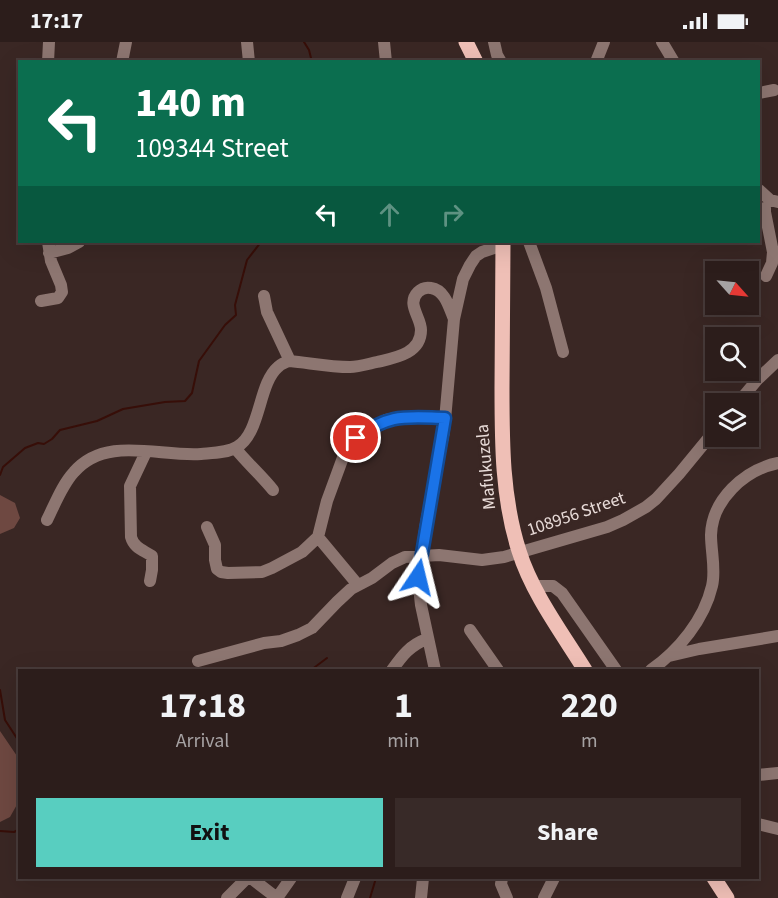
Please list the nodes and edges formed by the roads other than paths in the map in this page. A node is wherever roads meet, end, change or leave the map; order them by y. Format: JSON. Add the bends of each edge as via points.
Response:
{"nodes":[{"id":1,"x":48,"y":42,"type":"edge"},
{"id":2,"x":126,"y":42,"type":"edge"},
{"id":3,"x":247,"y":42,"type":"edge"},
{"id":4,"x":384,"y":42,"type":"edge"},
{"id":5,"x":466,"y":42,"type":"edge"},
{"id":6,"x":494,"y":42,"type":"edge"},
{"id":7,"x":604,"y":42,"type":"edge"},
{"id":8,"x":662,"y":42,"type":"edge"},
{"id":9,"x":48,"y":60,"type":"edge"},
{"id":10,"x":122,"y":60,"type":"edge"},
{"id":11,"x":249,"y":60,"type":"edge"},
{"id":12,"x":386,"y":60,"type":"edge"},
{"id":13,"x":475,"y":60,"type":"edge"},
{"id":14,"x":500,"y":60,"type":"edge"},
{"id":15,"x":597,"y":60,"type":"edge"},
{"id":16,"x":673,"y":60,"type":"edge"},
{"id":17,"x":774,"y":90,"type":"dead end"},
{"id":18,"x":760,"y":93,"type":"edge"},
{"id":19,"x":760,"y":192,"type":"edge"},
{"id":20,"x":768,"y":205,"type":"edge"},
{"id":21,"x":77,"y":243,"type":"edge"},
{"id":22,"x":503,"y":243,"type":"edge"},
{"id":23,"x":528,"y":243,"type":"edge"},
{"id":24,"x":49,"y":248,"type":"edge"},
{"id":25,"x":766,"y":276,"type":"dead end"},
{"id":26,"x":264,"y":296,"type":"dead end"},
{"id":27,"x":41,"y":301,"type":"dead end"},
{"id":28,"x":454,"y":319,"type":"junction"},
{"id":29,"x":563,"y":352,"type":"dead end"},
{"id":30,"x":778,"y":360,"type":"edge"},
{"id":31,"x":290,"y":361,"type":"junction"},
{"id":32,"x":747,"y":393,"type":"edge"},
{"id":33,"x":445,"y":418,"type":"junction"},
{"id":34,"x":705,"y":442,"type":"edge"},
{"id":35,"x":235,"y":448,"type":"junction"},
{"id":36,"x":146,"y":452,"type":"junction"},
{"id":37,"x":778,"y":463,"type":"edge"},
{"id":38,"x":273,"y":490,"type":"dead end"},
{"id":39,"x":47,"y":520,"type":"dead end"},
{"id":40,"x":207,"y":527,"type":"dead end"},
{"id":41,"x":318,"y":537,"type":"junction"},
{"id":42,"x":519,"y":552,"type":"junction"},
{"id":43,"x":422,"y":556,"type":"junction"},
{"id":44,"x":150,"y":581,"type":"dead end"},
{"id":45,"x":358,"y":585,"type":"junction"},
{"id":46,"x":534,"y":586,"type":"junction"},
{"id":47,"x":470,"y":630,"type":"dead end"},
{"id":48,"x":778,"y":636,"type":"edge"},
{"id":49,"x":427,"y":639,"type":"junction"},
{"id":50,"x":668,"y":657,"type":"junction"},
{"id":51,"x":198,"y":661,"type":"dead end"},
{"id":52,"x":393,"y":669,"type":"edge"},
{"id":53,"x":435,"y":669,"type":"edge"},
{"id":54,"x":497,"y":669,"type":"edge"},
{"id":55,"x":584,"y":669,"type":"edge"},
{"id":56,"x":615,"y":669,"type":"edge"},
{"id":57,"x":652,"y":669,"type":"edge"},
{"id":58,"x":778,"y":773,"type":"edge"},
{"id":59,"x":759,"y":775,"type":"edge"},
{"id":60,"x":759,"y":824,"type":"edge"},
{"id":61,"x":778,"y":829,"type":"edge"},
{"id":62,"x":248,"y":879,"type":"edge"},
{"id":63,"x":250,"y":879,"type":"edge"},
{"id":64,"x":290,"y":879,"type":"edge"},
{"id":65,"x":355,"y":879,"type":"edge"},
{"id":66,"x":423,"y":879,"type":"edge"},
{"id":67,"x":502,"y":879,"type":"edge"},
{"id":68,"x":554,"y":879,"type":"edge"},
{"id":69,"x":715,"y":879,"type":"edge"},
{"id":70,"x":227,"y":898,"type":"edge"},
{"id":71,"x":277,"y":898,"type":"edge"},
{"id":72,"x":347,"y":898,"type":"edge"},
{"id":73,"x":421,"y":898,"type":"edge"},
{"id":74,"x":507,"y":898,"type":"edge"},
{"id":75,"x":544,"y":898,"type":"edge"},
{"id":76,"x":727,"y":898,"type":"edge"}],
"edges":[{"from":1,"to":9,"type":"street"},
{"from":2,"to":10,"type":"street"},
{"from":3,"to":11,"type":"street"},
{"from":4,"to":12,"type":"street"},
{"from":5,"to":13,"type":"main road"},
{"from":6,"to":14,"type":"street"},
{"from":7,"to":15,"type":"street"},
{"from":8,"to":16,"type":"street"},
{"from":17,"to":18,"type":"street"},
{"from":19,"to":20,"type":"street"},
{"from":20,"to":25,"type":"street","via":[[765,213],[773,252]]},
{"from":21,"to":24,"type":"street","via":[[68,248]]},
{"from":22,"to":28,"type":"street","via":[[482,252],[472,262],[463,279]]},
{"from":22,"to":42,"type":"main road","name":"Mafukuzela","via":[[504,466]]},
{"from":23,"to":29,"type":"street","via":[[546,288]]},
{"from":24,"to":27,"type":"street","via":[[62,292],[58,298]]},
{"from":26,"to":31,"type":"street","via":[[269,318]]},
{"from":28,"to":31,"type":"street","via":[[443,295],[424,288],[413,301],[420,337],[406,354],[351,367]]},
{"from":28,"to":33,"type":"street"},
{"from":30,"to":32,"type":"street"},
{"from":31,"to":35,"type":"street","via":[[273,373],[245,440]]},
{"from":33,"to":41,"type":"street","via":[[386,420],[350,442]]},
{"from":33,"to":43,"type":"street"},
{"from":34,"to":42,"type":"street","name":"108956 Street","via":[[662,492],[636,514],[607,527]]},
{"from":35,"to":36,"type":"street","via":[[194,454]]},
{"from":35,"to":38,"type":"street"},
{"from":36,"to":39,"type":"street","via":[[118,450],[88,460],[67,481]]},
{"from":36,"to":44,"type":"street","via":[[129,494],[131,537],[138,548],[152,556]]},
{"from":37,"to":50,"type":"street","via":[[750,475],[718,505],[712,521],[711,590],[693,629]]},
{"from":40,"to":41,"type":"street","via":[[215,545],[217,569],[228,573],[272,568],[302,552]]},
{"from":41,"to":45,"type":"street"},
{"from":42,"to":43,"type":"street","name":"108956 Street","via":[[482,560]]},
{"from":42,"to":46,"type":"main road","name":"Mafukuzela"},
{"from":43,"to":45,"type":"street","name":"108956 Street","via":[[398,560]]},
{"from":43,"to":49,"type":"street","via":[[419,594]]},
{"from":45,"to":51,"type":"street","name":"108956 Street","via":[[312,628],[298,635]]},
{"from":46,"to":55,"type":"main road","name":"Mafukuzela"},
{"from":46,"to":56,"type":"street","via":[[553,586],[562,592]]},
{"from":47,"to":54,"type":"street"},
{"from":48,"to":50,"type":"street"},
{"from":49,"to":52,"type":"street","via":[[405,652]]},
{"from":49,"to":53,"type":"street"},
{"from":50,"to":57,"type":"street"},
{"from":58,"to":59,"type":"street"},
{"from":60,"to":61,"type":"street"},
{"from":62,"to":70,"type":"street"},
{"from":63,"to":71,"type":"street"},
{"from":64,"to":71,"type":"street"},
{"from":65,"to":72,"type":"street"},
{"from":66,"to":73,"type":"street"},
{"from":67,"to":74,"type":"street"},
{"from":68,"to":75,"type":"street"},
{"from":69,"to":76,"type":"main road"}]}
